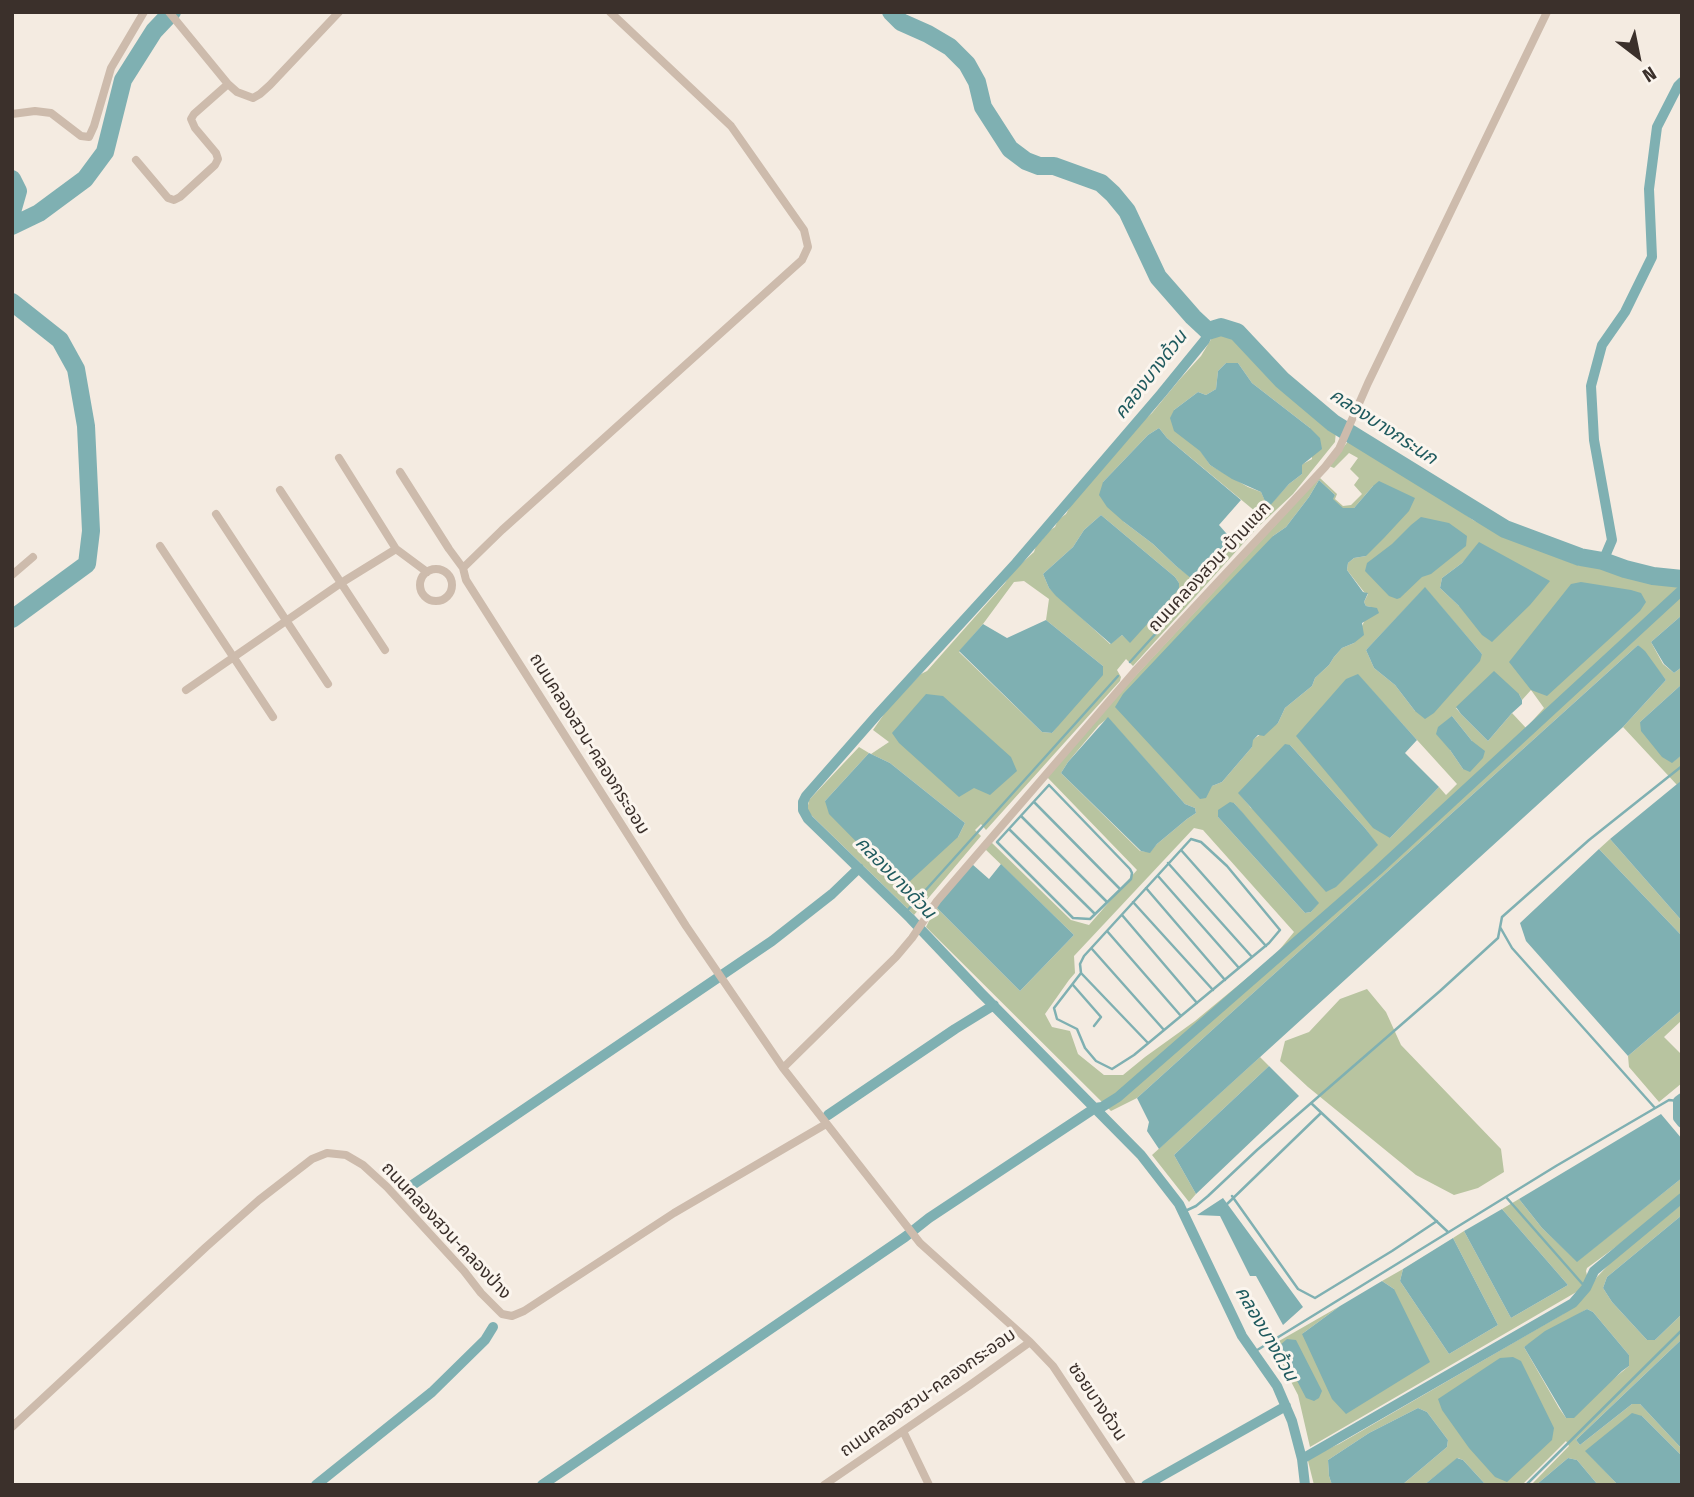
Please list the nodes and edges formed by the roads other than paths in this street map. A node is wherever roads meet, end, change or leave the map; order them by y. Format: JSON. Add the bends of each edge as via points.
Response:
{"nodes":[{"id":1,"x":144,"y":12,"type":"edge"},
{"id":2,"x":169,"y":12,"type":"edge"},
{"id":3,"x":339,"y":12,"type":"edge"},
{"id":4,"x":610,"y":12,"type":"edge"},
{"id":5,"x":1547,"y":12,"type":"edge"},
{"id":6,"x":228,"y":84,"type":"junction"},
{"id":7,"x":12,"y":114,"type":"edge"},
{"id":8,"x":135,"y":160,"type":"dead end"},
{"id":9,"x":339,"y":458,"type":"dead end"},
{"id":10,"x":400,"y":472,"type":"dead end"},
{"id":11,"x":280,"y":489,"type":"dead end"},
{"id":12,"x":216,"y":514,"type":"dead end"},
{"id":13,"x":160,"y":546,"type":"dead end"},
{"id":14,"x":396,"y":549,"type":"junction"},
{"id":15,"x":33,"y":557,"type":"dead end"},
{"id":16,"x":463,"y":571,"type":"junction"},
{"id":17,"x":427,"y":572,"type":"junction"},
{"id":18,"x":12,"y":575,"type":"edge"},
{"id":19,"x":450,"y":578,"type":"junction"},
{"id":20,"x":341,"y":583,"type":"junction"},
{"id":21,"x":286,"y":621,"type":"junction"},
{"id":22,"x":385,"y":650,"type":"dead end"},
{"id":23,"x":234,"y":657,"type":"junction"},
{"id":24,"x":328,"y":684,"type":"dead end"},
{"id":25,"x":186,"y":691,"type":"dead end"},
{"id":26,"x":272,"y":717,"type":"dead end"},
{"id":27,"x":783,"y":1068,"type":"junction"},
{"id":28,"x":826,"y":1124,"type":"junction"},
{"id":29,"x":1030,"y":1342,"type":"junction"},
{"id":30,"x":12,"y":1427,"type":"edge"},
{"id":31,"x":903,"y":1431,"type":"junction"},
{"id":32,"x":824,"y":1485,"type":"edge"},
{"id":33,"x":929,"y":1485,"type":"edge"},
{"id":34,"x":1132,"y":1485,"type":"edge"}],
"edges":[{"from":1,"to":7,"type":"street","via":[[111,68],[89,137],[51,113]]},
{"from":2,"to":6,"type":"street"},
{"from":3,"to":6,"type":"street","via":[[260,94],[248,97]]},
{"from":4,"to":16,"type":"street","via":[[730,126],[804,230],[808,247],[802,260],[502,530]]},
{"from":5,"to":27,"type":"street","name":"ถนนคลองสวน-บ้านแขก","via":[[1339,449],[1135,671],[896,957]]},
{"from":6,"to":8,"type":"street","via":[[191,119],[218,159],[180,197],[168,198]]},
{"from":9,"to":14,"type":"street"},
{"from":10,"to":16,"type":"street","name":"ถนนคลองสวน-คลองกระออม"},
{"from":11,"to":20,"type":"street"},
{"from":12,"to":21,"type":"street"},
{"from":13,"to":23,"type":"street"},
{"from":14,"to":17,"type":"street"},
{"from":14,"to":20,"type":"street"},
{"from":15,"to":18,"type":"street"},
{"from":16,"to":19,"type":"street"},
{"from":16,"to":27,"type":"street","name":"ถนนคลองสวน-คลองกระออม","via":[[686,926]]},
{"from":17,"to":19,"type":"street","via":[[439,570]]},
{"from":17,"to":19,"type":"street","via":[[420,590],[432,601],[449,594]]},
{"from":20,"to":21,"type":"street"},
{"from":20,"to":22,"type":"street"},
{"from":21,"to":23,"type":"street"},
{"from":21,"to":24,"type":"street"},
{"from":23,"to":25,"type":"street"},
{"from":23,"to":26,"type":"street"},
{"from":27,"to":28,"type":"street","name":"ถนนคลองสวน-คลองกระออม"},
{"from":28,"to":29,"type":"street","name":"ถนนคลองสวน-คลองกระออม","via":[[920,1243]]},
{"from":28,"to":30,"type":"street","name":"ถนนคลองสวน-คลองป่าง","via":[[512,1316],[502,1314],[488,1300],[363,1165],[346,1155],[327,1153],[295,1171],[242,1216]]},
{"from":29,"to":31,"type":"street","name":"ถนนคลองสวน-คลองกระออม"},
{"from":29,"to":34,"type":"street","name":"ซอยบางด้วน","via":[[1054,1366]]},
{"from":31,"to":32,"type":"street","name":"ถนนคลองสวน-คลองกระออม"},
{"from":31,"to":33,"type":"street"}]}
